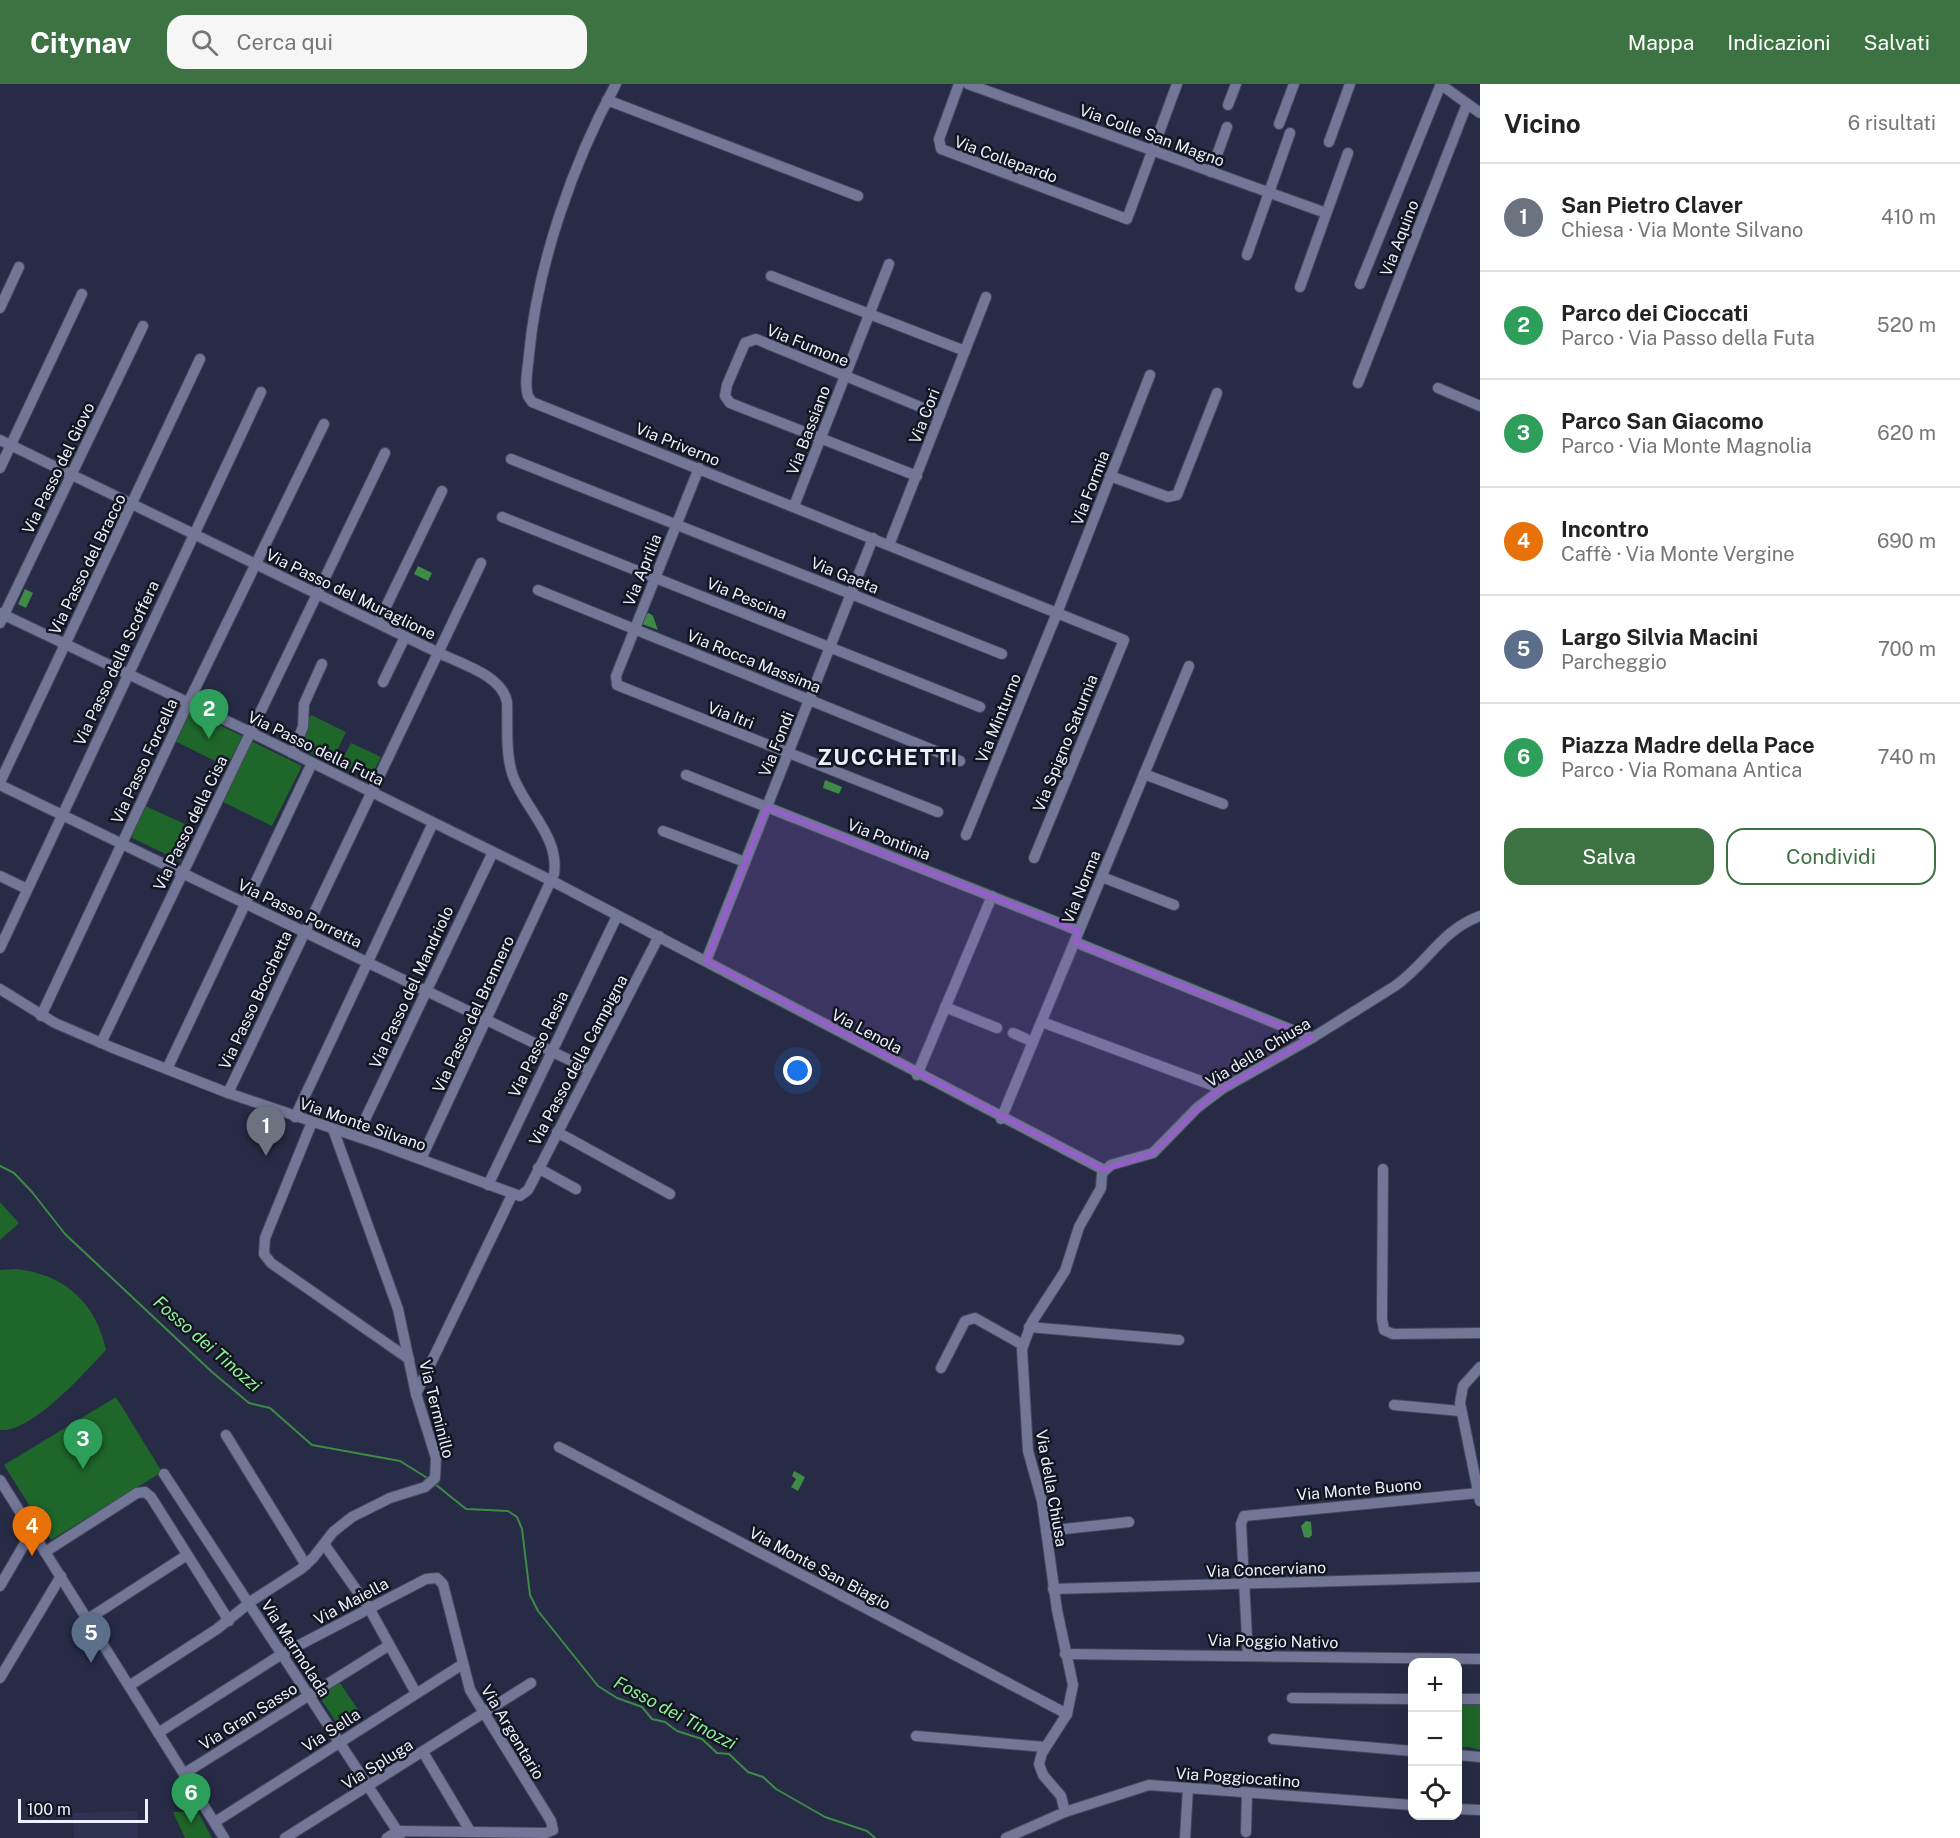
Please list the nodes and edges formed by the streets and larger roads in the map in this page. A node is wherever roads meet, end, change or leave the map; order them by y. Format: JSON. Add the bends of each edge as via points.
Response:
{"nodes":[{"id":1,"x":616,"y":84,"type":"edge"},
{"id":2,"x":959,"y":84,"type":"edge"},
{"id":3,"x":968,"y":84,"type":"edge"},
{"id":4,"x":1177,"y":84,"type":"edge"},
{"id":5,"x":1236,"y":84,"type":"edge"},
{"id":6,"x":1294,"y":84,"type":"edge"},
{"id":7,"x":1350,"y":84,"type":"edge"},
{"id":8,"x":1441,"y":84,"type":"edge"},
{"id":9,"x":607,"y":100,"type":"junction"},
{"id":10,"x":1467,"y":104,"type":"junction"},
{"id":11,"x":1228,"y":105,"type":"dead end"},
{"id":12,"x":1480,"y":113,"type":"edge"},
{"id":13,"x":1279,"y":124,"type":"dead end"},
{"id":14,"x":1227,"y":127,"type":"dead end"},
{"id":15,"x":1290,"y":133,"type":"dead end"},
{"id":16,"x":1329,"y":142,"type":"dead end"},
{"id":17,"x":1152,"y":151,"type":"junction"},
{"id":18,"x":1348,"y":153,"type":"dead end"},
{"id":19,"x":1211,"y":172,"type":"junction"},
{"id":20,"x":1269,"y":193,"type":"junction"},
{"id":21,"x":858,"y":196,"type":"dead end"},
{"id":22,"x":1326,"y":213,"type":"junction"},
{"id":23,"x":1247,"y":255,"type":"dead end"},
{"id":24,"x":890,"y":264,"type":"dead end"},
{"id":25,"x":20,"y":267,"type":"dead end"},
{"id":26,"x":771,"y":276,"type":"dead end"},
{"id":27,"x":1360,"y":284,"type":"dead end"},
{"id":28,"x":1300,"y":287,"type":"dead end"},
{"id":29,"x":82,"y":294,"type":"dead end"},
{"id":30,"x":986,"y":297,"type":"dead end"},
{"id":31,"x":0,"y":308,"type":"edge"},
{"id":32,"x":870,"y":314,"type":"junction"},
{"id":33,"x":143,"y":326,"type":"dead end"},
{"id":34,"x":965,"y":351,"type":"junction"},
{"id":35,"x":200,"y":359,"type":"dead end"},
{"id":36,"x":1150,"y":375,"type":"dead end"},
{"id":37,"x":846,"y":376,"type":"junction"},
{"id":38,"x":1358,"y":383,"type":"dead end"},
{"id":39,"x":1438,"y":388,"type":"dead end"},
{"id":40,"x":261,"y":392,"type":"dead end"},
{"id":41,"x":1217,"y":393,"type":"dead end"},
{"id":42,"x":1480,"y":406,"type":"edge"},
{"id":43,"x":940,"y":415,"type":"junction"},
{"id":44,"x":324,"y":424,"type":"dead end"},
{"id":45,"x":821,"y":438,"type":"junction"},
{"id":46,"x":0,"y":440,"type":"edge"},
{"id":47,"x":11,"y":446,"type":"junction"},
{"id":48,"x":385,"y":453,"type":"dead end"},
{"id":49,"x":511,"y":459,"type":"dead end"},
{"id":50,"x":0,"y":468,"type":"edge"},
{"id":51,"x":699,"y":468,"type":"junction"},
{"id":52,"x":72,"y":474,"type":"junction"},
{"id":53,"x":917,"y":476,"type":"junction"},
{"id":54,"x":1110,"y":476,"type":"junction"},
{"id":55,"x":442,"y":491,"type":"dead end"},
{"id":56,"x":133,"y":504,"type":"junction"},
{"id":57,"x":794,"y":507,"type":"junction"},
{"id":58,"x":502,"y":517,"type":"dead end"},
{"id":59,"x":676,"y":525,"type":"junction"},
{"id":60,"x":194,"y":534,"type":"junction"},
{"id":61,"x":873,"y":538,"type":"junction"},
{"id":62,"x":889,"y":545,"type":"junction"},
{"id":63,"x":481,"y":563,"type":"dead end"},
{"id":64,"x":256,"y":565,"type":"junction"},
{"id":65,"x":655,"y":577,"type":"junction"},
{"id":66,"x":538,"y":590,"type":"dead end"},
{"id":67,"x":851,"y":594,"type":"junction"},
{"id":68,"x":319,"y":595,"type":"junction"},
{"id":69,"x":1057,"y":613,"type":"junction"},
{"id":70,"x":1,"y":617,"type":"edge"},
{"id":71,"x":378,"y":623,"type":"junction"},
{"id":72,"x":635,"y":629,"type":"junction"},
{"id":73,"x":405,"y":637,"type":"junction"},
{"id":74,"x":1124,"y":640,"type":"joint"},
{"id":75,"x":66,"y":644,"type":"junction"},
{"id":76,"x":830,"y":647,"type":"junction"},
{"id":77,"x":439,"y":653,"type":"junction"},
{"id":78,"x":1002,"y":654,"type":"dead end"},
{"id":79,"x":322,"y":664,"type":"dead end"},
{"id":80,"x":1189,"y":666,"type":"dead end"},
{"id":81,"x":128,"y":674,"type":"junction"},
{"id":82,"x":383,"y":682,"type":"dead end"},
{"id":83,"x":616,"y":683,"type":"joint"},
{"id":84,"x":809,"y":699,"type":"junction"},
{"id":85,"x":188,"y":703,"type":"junction"},
{"id":86,"x":980,"y":707,"type":"dead end"},
{"id":87,"x":250,"y":732,"type":"junction"},
{"id":88,"x":292,"y":753,"type":"junction"},
{"id":89,"x":788,"y":753,"type":"junction"},
{"id":90,"x":960,"y":760,"type":"dead end"},
{"id":91,"x":312,"y":763,"type":"junction"},
{"id":92,"x":1144,"y":774,"type":"junction"},
{"id":93,"x":686,"y":775,"type":"dead end"},
{"id":94,"x":0,"y":783,"type":"edge"},
{"id":95,"x":373,"y":793,"type":"junction"},
{"id":96,"x":1223,"y":804,"type":"dead end"},
{"id":97,"x":767,"y":807,"type":"junction"},
{"id":98,"x":938,"y":812,"type":"dead end"},
{"id":99,"x":62,"y":814,"type":"junction"},
{"id":100,"x":433,"y":823,"type":"junction"},
{"id":101,"x":663,"y":831,"type":"dead end"},
{"id":102,"x":966,"y":835,"type":"dead end"},
{"id":103,"x":122,"y":843,"type":"junction"},
{"id":104,"x":493,"y":852,"type":"junction"},
{"id":105,"x":1034,"y":858,"type":"dead end"},
{"id":106,"x":745,"y":862,"type":"junction"},
{"id":107,"x":182,"y":872,"type":"junction"},
{"id":108,"x":0,"y":876,"type":"edge"},
{"id":109,"x":1102,"y":877,"type":"junction"},
{"id":110,"x":552,"y":881,"type":"junction"},
{"id":111,"x":27,"y":889,"type":"junction"},
{"id":112,"x":992,"y":896,"type":"junction"},
{"id":113,"x":246,"y":903,"type":"junction"},
{"id":114,"x":1174,"y":905,"type":"dead end"},
{"id":115,"x":617,"y":916,"type":"junction"},
{"id":116,"x":1480,"y":916,"type":"edge"},
{"id":117,"x":1079,"y":931,"type":"junction"},
{"id":118,"x":304,"y":932,"type":"junction"},
{"id":119,"x":659,"y":936,"type":"junction"},
{"id":120,"x":1075,"y":942,"type":"junction"},
{"id":121,"x":0,"y":948,"type":"edge"},
{"id":122,"x":706,"y":960,"type":"junction"},
{"id":123,"x":369,"y":963,"type":"junction"},
{"id":124,"x":0,"y":989,"type":"edge"},
{"id":125,"x":426,"y":991,"type":"junction"},
{"id":126,"x":945,"y":1007,"type":"junction"},
{"id":127,"x":41,"y":1016,"type":"junction"},
{"id":128,"x":487,"y":1019,"type":"junction"},
{"id":129,"x":1042,"y":1022,"type":"junction"},
{"id":130,"x":997,"y":1028,"type":"dead end"},
{"id":131,"x":1013,"y":1033,"type":"dead end"},
{"id":132,"x":1312,"y":1038,"type":"junction"},
{"id":133,"x":1034,"y":1042,"type":"junction"},
{"id":134,"x":101,"y":1043,"type":"junction"},
{"id":135,"x":551,"y":1051,"type":"junction"},
{"id":136,"x":586,"y":1068,"type":"dead end"},
{"id":137,"x":167,"y":1069,"type":"junction"},
{"id":138,"x":917,"y":1075,"type":"junction"},
{"id":139,"x":1222,"y":1089,"type":"junction"},
{"id":140,"x":228,"y":1093,"type":"junction"},
{"id":141,"x":295,"y":1117,"type":"junction"},
{"id":142,"x":1002,"y":1119,"type":"junction"},
{"id":143,"x":312,"y":1122,"type":"junction"},
{"id":144,"x":333,"y":1129,"type":"junction"},
{"id":145,"x":557,"y":1132,"type":"junction"},
{"id":146,"x":357,"y":1136,"type":"junction"},
{"id":147,"x":421,"y":1159,"type":"junction"},
{"id":148,"x":538,"y":1168,"type":"junction"},
{"id":149,"x":1383,"y":1169,"type":"dead end"},
{"id":150,"x":1104,"y":1170,"type":"junction"},
{"id":151,"x":488,"y":1185,"type":"junction"},
{"id":152,"x":576,"y":1189,"type":"dead end"},
{"id":153,"x":670,"y":1194,"type":"dead end"},
{"id":154,"x":517,"y":1195,"type":"junction"},
{"id":155,"x":1029,"y":1327,"type":"junction"},
{"id":156,"x":1480,"y":1333,"type":"edge"},
{"id":157,"x":1179,"y":1340,"type":"dead end"},
{"id":158,"x":1023,"y":1345,"type":"junction"},
{"id":159,"x":409,"y":1359,"type":"junction"},
{"id":160,"x":1480,"y":1367,"type":"edge"},
{"id":161,"x":940,"y":1368,"type":"dead end"},
{"id":162,"x":416,"y":1394,"type":"junction"},
{"id":163,"x":1394,"y":1405,"type":"dead end"},
{"id":164,"x":1460,"y":1411,"type":"junction"},
{"id":165,"x":226,"y":1435,"type":"dead end"},
{"id":166,"x":559,"y":1448,"type":"dead end"},
{"id":167,"x":164,"y":1474,"type":"dead end"},
{"id":168,"x":0,"y":1480,"type":"edge"},
{"id":169,"x":1479,"y":1497,"type":"edge"},
{"id":170,"x":1129,"y":1522,"type":"dead end"},
{"id":171,"x":32,"y":1531,"type":"junction"},
{"id":172,"x":1046,"y":1531,"type":"junction"},
{"id":173,"x":324,"y":1544,"type":"junction"},
{"id":174,"x":45,"y":1552,"type":"junction"},
{"id":175,"x":187,"y":1555,"type":"junction"},
{"id":176,"x":306,"y":1565,"type":"junction"},
{"id":177,"x":60,"y":1576,"type":"junction"},
{"id":178,"x":1480,"y":1577,"type":"edge"},
{"id":179,"x":437,"y":1578,"type":"joint"},
{"id":180,"x":1245,"y":1585,"type":"junction"},
{"id":181,"x":0,"y":1586,"type":"edge"},
{"id":182,"x":1053,"y":1589,"type":"junction"},
{"id":183,"x":249,"y":1603,"type":"junction"},
{"id":184,"x":369,"y":1608,"type":"junction"},
{"id":185,"x":88,"y":1619,"type":"junction"},
{"id":186,"x":229,"y":1621,"type":"junction"},
{"id":187,"x":388,"y":1646,"type":"junction"},
{"id":188,"x":282,"y":1654,"type":"junction"},
{"id":189,"x":1065,"y":1654,"type":"junction"},
{"id":190,"x":1248,"y":1656,"type":"junction"},
{"id":191,"x":1480,"y":1659,"type":"edge"},
{"id":192,"x":463,"y":1664,"type":"junction"},
{"id":193,"x":0,"y":1678,"type":"edge"},
{"id":194,"x":531,"y":1683,"type":"dead end"},
{"id":195,"x":129,"y":1686,"type":"junction"},
{"id":196,"x":416,"y":1693,"type":"junction"},
{"id":197,"x":309,"y":1696,"type":"junction"},
{"id":198,"x":1293,"y":1698,"type":"dead end"},
{"id":199,"x":1408,"y":1699,"type":"edge"},
{"id":200,"x":1462,"y":1699,"type":"edge"},
{"id":201,"x":1480,"y":1699,"type":"edge"},
{"id":202,"x":484,"y":1714,"type":"junction"},
{"id":203,"x":1067,"y":1714,"type":"junction"},
{"id":204,"x":158,"y":1733,"type":"junction"},
{"id":205,"x":916,"y":1736,"type":"dead end"},
{"id":206,"x":1274,"y":1739,"type":"dead end"},
{"id":207,"x":340,"y":1743,"type":"junction"},
{"id":208,"x":1045,"y":1748,"type":"junction"},
{"id":209,"x":1408,"y":1751,"type":"edge"},
{"id":210,"x":423,"y":1752,"type":"junction"},
{"id":211,"x":1462,"y":1755,"type":"edge"},
{"id":212,"x":1480,"y":1757,"type":"edge"},
{"id":213,"x":184,"y":1773,"type":"junction"},
{"id":214,"x":369,"y":1787,"type":"junction"},
{"id":215,"x":1188,"y":1788,"type":"junction"},
{"id":216,"x":1247,"y":1793,"type":"junction"},
{"id":217,"x":1408,"y":1805,"type":"edge"},
{"id":218,"x":1462,"y":1809,"type":"edge"},
{"id":219,"x":1480,"y":1810,"type":"edge"},
{"id":220,"x":1065,"y":1812,"type":"junction"},
{"id":221,"x":216,"y":1824,"type":"junction"},
{"id":222,"x":470,"y":1832,"type":"junction"},
{"id":223,"x":1022,"y":1832,"type":"junction"},
{"id":224,"x":1246,"y":1832,"type":"dead end"},
{"id":225,"x":400,"y":1835,"type":"edge"},
{"id":226,"x":222,"y":1838,"type":"edge"},
{"id":227,"x":285,"y":1838,"type":"edge"},
{"id":228,"x":387,"y":1838,"type":"edge"},
{"id":229,"x":1006,"y":1838,"type":"edge"},
{"id":230,"x":1033,"y":1838,"type":"edge"},
{"id":231,"x":1185,"y":1838,"type":"edge"}],
"edges":[{"from":1,"to":9,"type":"street","name":"Via Priverno"},
{"from":2,"to":17,"type":"street","name":"Via Collepardo","via":[[939,139],[941,149],[1127,219]]},
{"from":3,"to":17,"type":"street","name":"Via Colle San Magno"},
{"from":4,"to":17,"type":"street"},
{"from":5,"to":11,"type":"street"},
{"from":6,"to":13,"type":"street"},
{"from":7,"to":16,"type":"street"},
{"from":8,"to":10,"type":"street"},
{"from":8,"to":27,"type":"street"},
{"from":9,"to":21,"type":"street"},
{"from":9,"to":51,"type":"street","name":"Via Priverno","via":[[581,159],[544,266],[534,308],[527,392],[532,402]]},
{"from":10,"to":12,"type":"street"},
{"from":10,"to":38,"type":"street","name":"Via Aquino"},
{"from":14,"to":19,"type":"street"},
{"from":15,"to":20,"type":"street"},
{"from":17,"to":19,"type":"street","name":"Via Colle San Magno"},
{"from":18,"to":22,"type":"street"},
{"from":19,"to":20,"type":"street","name":"Via Colle San Magno"},
{"from":20,"to":22,"type":"street","name":"Via Colle San Magno"},
{"from":20,"to":23,"type":"street"},
{"from":22,"to":28,"type":"street"},
{"from":24,"to":32,"type":"street","name":"Via Bassiano"},
{"from":25,"to":31,"type":"street"},
{"from":26,"to":32,"type":"street"},
{"from":29,"to":47,"type":"street"},
{"from":30,"to":34,"type":"street","name":"Via Cori"},
{"from":32,"to":34,"type":"street"},
{"from":32,"to":37,"type":"street","name":"Via Bassiano"},
{"from":33,"to":52,"type":"street","name":"Via Passo del Giovo"},
{"from":34,"to":43,"type":"street","name":"Via Cori"},
{"from":35,"to":56,"type":"street","name":"Via Passo del Bracco"},
{"from":36,"to":54,"type":"street","name":"Via Formia"},
{"from":37,"to":43,"type":"street","name":"Via Fumone"},
{"from":37,"to":45,"type":"street","name":"Via Bassiano"},
{"from":37,"to":45,"type":"street","name":"Via Fumone","via":[[753,339],[745,343],[729,382],[729,402]]},
{"from":39,"to":42,"type":"street"},
{"from":40,"to":60,"type":"street","name":"Via Passo della Scoffera"},
{"from":41,"to":54,"type":"street","via":[[1177,495],[1165,496]]},
{"from":43,"to":53,"type":"street","name":"Via Cori"},
{"from":44,"to":64,"type":"street","name":"Via Passo Forcella"},
{"from":45,"to":53,"type":"street","name":"Via Fumone"},
{"from":45,"to":57,"type":"street","name":"Via Bassiano"},
{"from":46,"to":47,"type":"street","name":"Via Passo del Muraglione"},
{"from":47,"to":50,"type":"street"},
{"from":47,"to":52,"type":"street","name":"Via Passo del Muraglione"},
{"from":48,"to":68,"type":"street","name":"Via Passo della Cisa"},
{"from":49,"to":59,"type":"street","name":"Via Gaeta"},
{"from":51,"to":57,"type":"street","name":"Via Priverno"},
{"from":51,"to":59,"type":"street","name":"Via Aprilia"},
{"from":52,"to":56,"type":"street","name":"Via Passo del Muraglione"},
{"from":52,"to":70,"type":"street","name":"Via Passo del Giovo"},
{"from":53,"to":62,"type":"street","name":"Via Cori"},
{"from":54,"to":69,"type":"street","name":"Via Formia"},
{"from":55,"to":71,"type":"street"},
{"from":56,"to":60,"type":"street","name":"Via Passo del Muraglione"},
{"from":56,"to":75,"type":"street","name":"Via Passo del Bracco"},
{"from":57,"to":61,"type":"street","name":"Via Priverno"},
{"from":58,"to":65,"type":"street","name":"Via Pescina"},
{"from":59,"to":65,"type":"street","name":"Via Aprilia"},
{"from":59,"to":67,"type":"street","name":"Via Gaeta"},
{"from":60,"to":64,"type":"street","name":"Via Passo del Muraglione"},
{"from":60,"to":81,"type":"street","name":"Via Passo della Scoffera"},
{"from":61,"to":62,"type":"street","name":"Via Priverno"},
{"from":61,"to":67,"type":"street","name":"Via Fondi"},
{"from":62,"to":69,"type":"street","name":"Via Priverno"},
{"from":63,"to":77,"type":"street","name":"Via Passo Bocchetta"},
{"from":64,"to":68,"type":"street","name":"Via Passo del Muraglione"},
{"from":64,"to":85,"type":"street","name":"Via Passo Forcella"},
{"from":65,"to":72,"type":"street","name":"Via Aprilia"},
{"from":65,"to":76,"type":"street","name":"Via Pescina"},
{"from":66,"to":72,"type":"street","name":"Via Rocca Massima"},
{"from":67,"to":76,"type":"street","name":"Via Fondi"},
{"from":67,"to":78,"type":"street","name":"Via Gaeta"},
{"from":68,"to":71,"type":"street","name":"Via Passo del Muraglione"},
{"from":68,"to":87,"type":"street","name":"Via Passo della Cisa"},
{"from":69,"to":74,"type":"street","name":"Via Priverno"},
{"from":69,"to":102,"type":"street","name":"Via Minturno"},
{"from":70,"to":75,"type":"street","name":"Via Passo della Futa"},
{"from":71,"to":73,"type":"street","name":"Via Passo del Muraglione"},
{"from":72,"to":83,"type":"street","name":"Via Aprilia"},
{"from":72,"to":84,"type":"street","name":"Via Rocca Massima"},
{"from":73,"to":77,"type":"street","name":"Via Passo del Muraglione"},
{"from":73,"to":82,"type":"street"},
{"from":74,"to":105,"type":"street","name":"Via Spigno Saturnia"},
{"from":75,"to":81,"type":"street","name":"Via Passo della Futa"},
{"from":75,"to":94,"type":"street","name":"Via Passo del Bracco"},
{"from":76,"to":84,"type":"street","name":"Via Fondi"},
{"from":76,"to":86,"type":"street","name":"Via Pescina"},
{"from":77,"to":95,"type":"street","name":"Via Passo Bocchetta"},
{"from":77,"to":110,"type":"street","name":"Via Passo del Muraglione","via":[[493,680],[504,692],[512,771],[552,846]]},
{"from":79,"to":88,"type":"street","via":[[304,702],[303,728]]},
{"from":80,"to":92,"type":"street","name":"Via Norma"},
{"from":81,"to":85,"type":"street","name":"Via Passo della Futa"},
{"from":81,"to":99,"type":"street","name":"Via Passo della Scoffera"},
{"from":83,"to":89,"type":"street","name":"Via Itri"},
{"from":84,"to":89,"type":"street","name":"Via Fondi"},
{"from":84,"to":90,"type":"street","name":"Via Rocca Massima"},
{"from":85,"to":87,"type":"street","name":"Via Passo della Futa"},
{"from":85,"to":103,"type":"street","name":"Via Passo Forcella"},
{"from":87,"to":88,"type":"street","name":"Via Passo della Futa"},
{"from":87,"to":107,"type":"street","name":"Via Passo della Cisa"},
{"from":88,"to":91,"type":"street","name":"Via Passo della Futa"},
{"from":89,"to":97,"type":"street","name":"Via Fondi"},
{"from":89,"to":98,"type":"street","name":"Via Itri"},
{"from":91,"to":95,"type":"street","name":"Via Passo della Futa"},
{"from":91,"to":113,"type":"street"},
{"from":92,"to":96,"type":"street"},
{"from":92,"to":109,"type":"street","name":"Via Norma"},
{"from":93,"to":97,"type":"street","name":"Via Pontinia"},
{"from":94,"to":99,"type":"street","name":"Via Passo Porretta"},
{"from":95,"to":100,"type":"street","name":"Via Passo della Futa"},
{"from":95,"to":118,"type":"street","name":"Via Passo Bocchetta"},
{"from":97,"to":106,"type":"street","name":"Via Fondi"},
{"from":97,"to":112,"type":"street","name":"Via Pontinia"},
{"from":99,"to":103,"type":"street","name":"Via Passo Porretta"},
{"from":99,"to":111,"type":"street","name":"Via Passo della Scoffera"},
{"from":100,"to":104,"type":"street","name":"Via Passo della Futa"},
{"from":100,"to":123,"type":"street"},
{"from":101,"to":106,"type":"street"},
{"from":103,"to":107,"type":"street","name":"Via Passo Porretta"},
{"from":103,"to":127,"type":"street","name":"Via Passo Forcella"},
{"from":104,"to":110,"type":"street","name":"Via Passo della Futa"},
{"from":104,"to":125,"type":"street","name":"Via Passo del Mandriolo"},
{"from":106,"to":122,"type":"street","name":"Via Fondi"},
{"from":107,"to":113,"type":"street","name":"Via Passo Porretta"},
{"from":107,"to":134,"type":"street","name":"Via Passo della Cisa"},
{"from":108,"to":111,"type":"street"},
{"from":109,"to":114,"type":"street"},
{"from":109,"to":117,"type":"street","name":"Via Norma"},
{"from":110,"to":115,"type":"street","name":"Via Passo della Futa"},
{"from":110,"to":128,"type":"street","name":"Via Passo del Brennero"},
{"from":111,"to":121,"type":"street","name":"Via Passo della Scoffera"},
{"from":112,"to":117,"type":"street","name":"Via Pontinia"},
{"from":112,"to":126,"type":"street"},
{"from":113,"to":118,"type":"street","name":"Via Passo Porretta"},
{"from":113,"to":137,"type":"street"},
{"from":115,"to":119,"type":"street","name":"Via Lenola"},
{"from":115,"to":135,"type":"street","name":"Via Passo Resia"},
{"from":116,"to":132,"type":"street","name":"Via della Chiusa","via":[[1445,936],[1402,980]]},
{"from":117,"to":120,"type":"street","name":"Via Norma"},
{"from":118,"to":123,"type":"street","name":"Via Passo Porretta"},
{"from":118,"to":140,"type":"street","name":"Via Passo Bocchetta"},
{"from":119,"to":122,"type":"street","name":"Via Lenola"},
{"from":119,"to":145,"type":"street","name":"Via Passo della Campigna"},
{"from":120,"to":129,"type":"street","name":"Via Norma"},
{"from":120,"to":132,"type":"street"},
{"from":122,"to":138,"type":"street","name":"Via Lenola"},
{"from":123,"to":125,"type":"street","name":"Via Passo Porretta"},
{"from":123,"to":141,"type":"street"},
{"from":124,"to":127,"type":"street","name":"Via Monte Silvano"},
{"from":125,"to":128,"type":"street","name":"Via Passo Porretta"},
{"from":125,"to":146,"type":"street","name":"Via Passo del Mandriolo"},
{"from":126,"to":130,"type":"street"},
{"from":126,"to":138,"type":"street"},
{"from":127,"to":134,"type":"street","name":"Via Monte Silvano"},
{"from":128,"to":135,"type":"street","name":"Via Passo Porretta"},
{"from":128,"to":147,"type":"street","name":"Via Passo del Brennero"},
{"from":129,"to":133,"type":"street","name":"Via Norma"},
{"from":129,"to":139,"type":"street"},
{"from":131,"to":133,"type":"street"},
{"from":132,"to":139,"type":"street","name":"Via della Chiusa"},
{"from":133,"to":142,"type":"street","name":"Via Norma"},
{"from":134,"to":137,"type":"street","name":"Via Monte Silvano"},
{"from":135,"to":136,"type":"street","name":"Via Passo Porretta"},
{"from":135,"to":151,"type":"street","name":"Via Passo Resia"},
{"from":137,"to":140,"type":"street","name":"Via Monte Silvano"},
{"from":138,"to":142,"type":"street","name":"Via Lenola"},
{"from":139,"to":150,"type":"street","name":"Via della Chiusa","via":[[1193,1112],[1156,1151]]},
{"from":140,"to":141,"type":"street","name":"Via Monte Silvano"},
{"from":141,"to":143,"type":"street","name":"Via Monte Silvano"},
{"from":142,"to":150,"type":"street","name":"Via Lenola"},
{"from":143,"to":144,"type":"street","name":"Via Monte Silvano"},
{"from":143,"to":159,"type":"street","via":[[265,1238],[264,1254],[271,1263]]},
{"from":144,"to":146,"type":"street","name":"Via Monte Silvano"},
{"from":144,"to":159,"type":"street","name":"Via Terminillo","via":[[396,1303]]},
{"from":145,"to":148,"type":"street","name":"Via Passo della Campigna"},
{"from":145,"to":153,"type":"street"},
{"from":146,"to":147,"type":"street","name":"Via Monte Silvano"},
{"from":147,"to":151,"type":"street","name":"Via Monte Silvano"},
{"from":148,"to":152,"type":"street"},
{"from":148,"to":154,"type":"street","name":"Via Passo della Campigna"},
{"from":149,"to":156,"type":"street","via":[[1384,1330],[1394,1334]]},
{"from":150,"to":155,"type":"street","name":"Via della Chiusa","via":[[1100,1191],[1077,1232],[1062,1279]]},
{"from":151,"to":154,"type":"street","name":"Via Monte Silvano"},
{"from":154,"to":162,"type":"street","name":"Via Passo della Campigna"},
{"from":155,"to":157,"type":"street"},
{"from":155,"to":158,"type":"street","name":"Via della Chiusa"},
{"from":158,"to":161,"type":"street","via":[[970,1318]]},
{"from":158,"to":172,"type":"street","name":"Via della Chiusa","via":[[1028,1451]]},
{"from":159,"to":162,"type":"street","name":"Via Terminillo"},
{"from":160,"to":164,"type":"street","via":[[1462,1388]]},
{"from":162,"to":173,"type":"street","name":"Via Terminillo","via":[[436,1458],[432,1482],[360,1512],[336,1529]]},
{"from":163,"to":164,"type":"street"},
{"from":164,"to":169,"type":"street"},
{"from":165,"to":176,"type":"street"},
{"from":166,"to":203,"type":"street","name":"Via Monte San Biagio"},
{"from":167,"to":183,"type":"street","name":"Via Marmolada"},
{"from":168,"to":171,"type":"street"},
{"from":169,"to":180,"type":"street","name":"Via Monte Buono","via":[[1251,1513],[1243,1517]]},
{"from":170,"to":172,"type":"street"},
{"from":171,"to":174,"type":"street"},
{"from":171,"to":181,"type":"street"},
{"from":172,"to":182,"type":"street","name":"Via della Chiusa"},
{"from":173,"to":176,"type":"street","name":"Via Terminillo"},
{"from":173,"to":184,"type":"street"},
{"from":174,"to":175,"type":"street","via":[[143,1492],[150,1495]]},
{"from":174,"to":177,"type":"street"},
{"from":175,"to":185,"type":"street"},
{"from":175,"to":186,"type":"street"},
{"from":176,"to":183,"type":"street","name":"Via Terminillo"},
{"from":177,"to":185,"type":"street"},
{"from":177,"to":193,"type":"street"},
{"from":178,"to":180,"type":"street","name":"Via Concerviano"},
{"from":179,"to":184,"type":"street","name":"Via Maiella","via":[[428,1578]]},
{"from":179,"to":192,"type":"street","name":"Via Argentario","via":[[443,1584]]},
{"from":180,"to":182,"type":"street","name":"Via Concerviano"},
{"from":180,"to":190,"type":"street"},
{"from":182,"to":189,"type":"street","name":"Via della Chiusa"},
{"from":183,"to":186,"type":"street","name":"Via Terminillo"},
{"from":183,"to":188,"type":"street","name":"Via Marmolada"},
{"from":184,"to":187,"type":"street"},
{"from":184,"to":188,"type":"street","name":"Via Maiella"},
{"from":185,"to":195,"type":"street"},
{"from":186,"to":195,"type":"street","name":"Via Terminillo"},
{"from":187,"to":196,"type":"street"},
{"from":187,"to":197,"type":"street","name":"Via Gran Sasso"},
{"from":188,"to":197,"type":"street","name":"Via Marmolada"},
{"from":188,"to":204,"type":"street","name":"Via Maiella"},
{"from":189,"to":190,"type":"street","name":"Via Poggio Nativo"},
{"from":189,"to":203,"type":"street","name":"Via della Chiusa","via":[[1073,1685]]},
{"from":190,"to":191,"type":"street","name":"Via Poggio Nativo"},
{"from":192,"to":196,"type":"street","name":"Via Sella"},
{"from":192,"to":202,"type":"street","name":"Via Argentario","via":[[470,1690]]},
{"from":194,"to":202,"type":"street","name":"Via Spluga"},
{"from":195,"to":204,"type":"street"},
{"from":196,"to":207,"type":"street","name":"Via Sella"},
{"from":197,"to":207,"type":"street","name":"Via Marmolada"},
{"from":197,"to":213,"type":"street","name":"Via Gran Sasso"},
{"from":198,"to":199,"type":"street"},
{"from":200,"to":201,"type":"street"},
{"from":202,"to":210,"type":"street","name":"Via Spluga"},
{"from":202,"to":222,"type":"street","name":"Via Argentario","via":[[553,1830]]},
{"from":203,"to":208,"type":"street","name":"Via della Chiusa"},
{"from":204,"to":213,"type":"street"},
{"from":205,"to":208,"type":"street"},
{"from":206,"to":209,"type":"street"},
{"from":207,"to":214,"type":"street","name":"Via Marmolada"},
{"from":207,"to":221,"type":"street","name":"Via Sella"},
{"from":208,"to":220,"type":"street","via":[[1039,1766],[1061,1796]]},
{"from":210,"to":214,"type":"street","name":"Via Spluga"},
{"from":210,"to":222,"type":"street"},
{"from":211,"to":212,"type":"street"},
{"from":213,"to":221,"type":"street"},
{"from":214,"to":225,"type":"street","name":"Via Marmolada"},
{"from":214,"to":227,"type":"street","name":"Via Spluga"},
{"from":215,"to":216,"type":"street","name":"Via Poggiocatino"},
{"from":215,"to":220,"type":"street","name":"Via Poggiocatino","via":[[1145,1786]]},
{"from":215,"to":231,"type":"street"},
{"from":216,"to":217,"type":"street","name":"Via Poggiocatino"},
{"from":216,"to":224,"type":"street"},
{"from":218,"to":219,"type":"street"},
{"from":220,"to":223,"type":"street"},
{"from":221,"to":226,"type":"street"},
{"from":222,"to":225,"type":"street"},
{"from":223,"to":229,"type":"street"},
{"from":223,"to":230,"type":"street"},
{"from":225,"to":228,"type":"street"}]}
